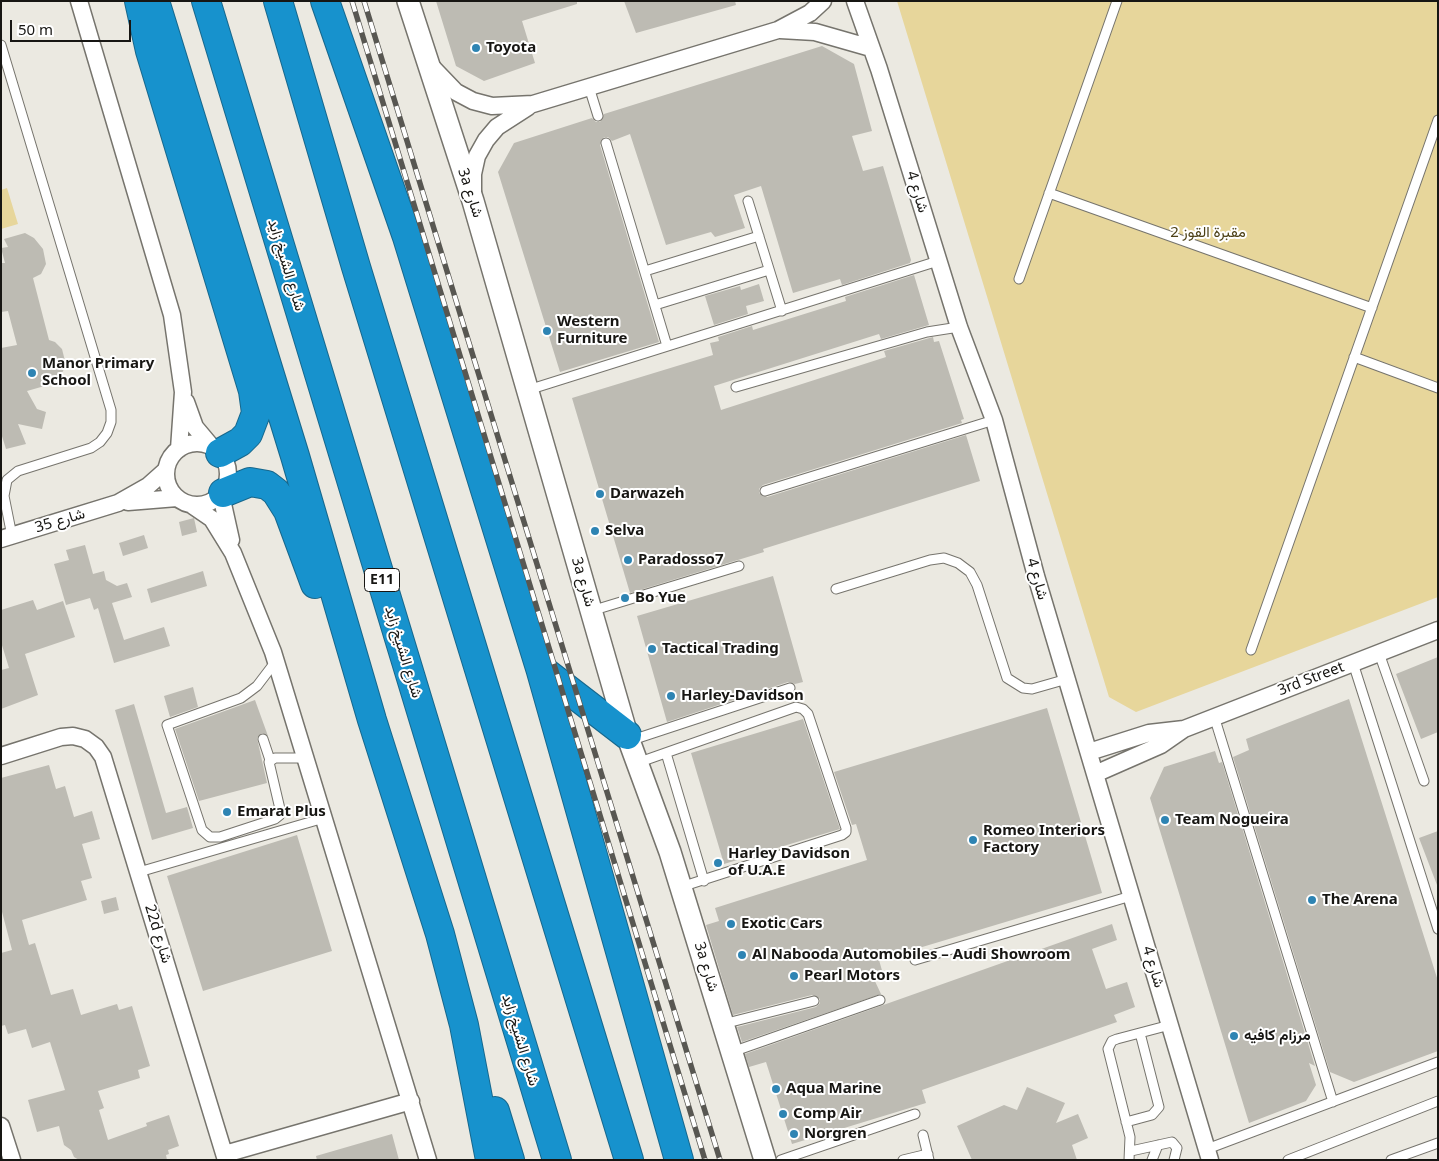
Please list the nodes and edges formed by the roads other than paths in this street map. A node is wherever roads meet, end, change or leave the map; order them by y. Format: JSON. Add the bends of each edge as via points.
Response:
{"nodes":[{"id":1,"x":79,"y":1,"type":"edge"},
{"id":2,"x":139,"y":1,"type":"edge"},
{"id":3,"x":155,"y":1,"type":"edge"},
{"id":4,"x":206,"y":1,"type":"edge"},
{"id":5,"x":278,"y":1,"type":"edge"},
{"id":6,"x":325,"y":1,"type":"edge"},
{"id":7,"x":408,"y":1,"type":"edge"},
{"id":8,"x":822,"y":1,"type":"edge"},
{"id":9,"x":855,"y":1,"type":"edge"},
{"id":10,"x":1117,"y":1,"type":"edge"},
{"id":11,"x":778,"y":30,"type":"junction"},
{"id":12,"x":1,"y":45,"type":"edge"},
{"id":13,"x":871,"y":48,"type":"junction"},
{"id":14,"x":426,"y":59,"type":"junction"},
{"id":15,"x":589,"y":87,"type":"junction"},
{"id":16,"x":533,"y":104,"type":"junction"},
{"id":17,"x":598,"y":116,"type":"dead end"},
{"id":18,"x":1438,"y":120,"type":"edge"},
{"id":19,"x":606,"y":143,"type":"dead end"},
{"id":20,"x":1049,"y":193,"type":"junction"},
{"id":21,"x":473,"y":201,"type":"junction"},
{"id":22,"x":748,"y":201,"type":"dead end"},
{"id":23,"x":759,"y":236,"type":"junction"},
{"id":24,"x":938,"y":261,"type":"junction"},
{"id":25,"x":769,"y":270,"type":"junction"},
{"id":26,"x":646,"y":271,"type":"junction"},
{"id":27,"x":1019,"y":279,"type":"dead end"},
{"id":28,"x":655,"y":305,"type":"junction"},
{"id":29,"x":1372,"y":308,"type":"junction"},
{"id":30,"x":782,"y":311,"type":"junction"},
{"id":31,"x":959,"y":327,"type":"junction"},
{"id":32,"x":667,"y":346,"type":"junction"},
{"id":33,"x":1354,"y":357,"type":"junction"},
{"id":34,"x":736,"y":387,"type":"dead end"},
{"id":35,"x":1438,"y":388,"type":"edge"},
{"id":36,"x":527,"y":390,"type":"junction"},
{"id":37,"x":183,"y":392,"type":"junction"},
{"id":38,"x":994,"y":420,"type":"junction"},
{"id":39,"x":179,"y":449,"type":"junction"},
{"id":40,"x":215,"y":450,"type":"junction"},
{"id":41,"x":166,"y":470,"type":"junction"},
{"id":42,"x":765,"y":491,"type":"dead end"},
{"id":43,"x":222,"y":494,"type":"junction"},
{"id":44,"x":176,"y":498,"type":"junction"},
{"id":45,"x":118,"y":503,"type":"junction"},
{"id":46,"x":193,"y":506,"type":"junction"},
{"id":47,"x":7,"y":538,"type":"edge"},
{"id":48,"x":233,"y":553,"type":"junction"},
{"id":49,"x":739,"y":566,"type":"dead end"},
{"id":50,"x":836,"y":589,"type":"dead end"},
{"id":51,"x":591,"y":611,"type":"junction"},
{"id":52,"x":1438,"y":630,"type":"edge"},
{"id":53,"x":1252,"y":650,"type":"dead end"},
{"id":54,"x":1379,"y":653,"type":"junction"},
{"id":55,"x":276,"y":661,"type":"junction"},
{"id":56,"x":1354,"y":663,"type":"junction"},
{"id":57,"x":540,"y":668,"type":"junction"},
{"id":58,"x":1066,"y":679,"type":"junction"},
{"id":59,"x":790,"y":688,"type":"dead end"},
{"id":60,"x":1214,"y":716,"type":"junction"},
{"id":61,"x":372,"y":720,"type":"junction"},
{"id":62,"x":1184,"y":729,"type":"junction"},
{"id":63,"x":628,"y":738,"type":"junction"},
{"id":64,"x":263,"y":739,"type":"dead end"},
{"id":65,"x":1089,"y":752,"type":"junction"},
{"id":66,"x":666,"y":753,"type":"junction"},
{"id":67,"x":1,"y":756,"type":"edge"},
{"id":68,"x":306,"y":758,"type":"junction"},
{"id":69,"x":270,"y":760,"type":"junction"},
{"id":70,"x":637,"y":763,"type":"junction"},
{"id":71,"x":1095,"y":774,"type":"junction"},
{"id":72,"x":1424,"y":781,"type":"dead end"},
{"id":73,"x":324,"y":818,"type":"junction"},
{"id":74,"x":139,"y":872,"type":"junction"},
{"id":75,"x":704,"y":881,"type":"junction"},
{"id":76,"x":681,"y":887,"type":"junction"},
{"id":77,"x":1132,"y":896,"type":"junction"},
{"id":78,"x":1438,"y":929,"type":"edge"},
{"id":79,"x":915,"y":960,"type":"dead end"},
{"id":80,"x":880,"y":1000,"type":"dead end"},
{"id":81,"x":814,"y":1001,"type":"dead end"},
{"id":82,"x":723,"y":1024,"type":"junction"},
{"id":83,"x":464,"y":1025,"type":"junction"},
{"id":84,"x":1170,"y":1025,"type":"junction"},
{"id":85,"x":1140,"y":1033,"type":"junction"},
{"id":86,"x":731,"y":1052,"type":"junction"},
{"id":87,"x":1438,"y":1062,"type":"edge"},
{"id":88,"x":411,"y":1101,"type":"junction"},
{"id":89,"x":1438,"y":1101,"type":"edge"},
{"id":90,"x":1333,"y":1102,"type":"junction"},
{"id":91,"x":915,"y":1114,"type":"dead end"},
{"id":92,"x":1126,"y":1122,"type":"junction"},
{"id":93,"x":1,"y":1126,"type":"edge"},
{"id":94,"x":923,"y":1135,"type":"dead end"},
{"id":95,"x":1438,"y":1143,"type":"edge"},
{"id":96,"x":1158,"y":1145,"type":"junction"},
{"id":97,"x":1208,"y":1154,"type":"edge"},
{"id":98,"x":1130,"y":1155,"type":"edge"},
{"id":99,"x":226,"y":1157,"type":"edge"},
{"id":100,"x":929,"y":1157,"type":"edge"},
{"id":101,"x":12,"y":1160,"type":"edge"},
{"id":102,"x":428,"y":1160,"type":"edge"},
{"id":103,"x":490,"y":1160,"type":"edge"},
{"id":104,"x":510,"y":1160,"type":"edge"},
{"id":105,"x":557,"y":1160,"type":"edge"},
{"id":106,"x":629,"y":1160,"type":"edge"},
{"id":107,"x":679,"y":1160,"type":"edge"},
{"id":108,"x":765,"y":1160,"type":"edge"},
{"id":109,"x":781,"y":1160,"type":"edge"},
{"id":110,"x":903,"y":1160,"type":"edge"},
{"id":111,"x":1152,"y":1160,"type":"edge"},
{"id":112,"x":1174,"y":1160,"type":"edge"},
{"id":113,"x":1288,"y":1160,"type":"edge"},
{"id":114,"x":1391,"y":1160,"type":"edge"}],
"edges":[{"from":1,"to":37,"type":"street","via":[[168,296]]},
{"from":2,"to":40,"type":"highway","via":[[150,52],[253,391],[256,413],[248,434],[240,442]]},
{"from":3,"to":61,"type":"highway","via":[[290,438]]},
{"from":4,"to":105,"type":"highway","name":"شارع الشيخ زايد","number":"E11"},
{"from":5,"to":106,"type":"highway"},
{"from":6,"to":57,"type":"highway","via":[[407,237]]},
{"from":7,"to":14,"type":"street","name":"3a شارع"},
{"from":8,"to":11,"type":"street","via":[[810,12]]},
{"from":9,"to":13,"type":"street","name":"شارع 4"},
{"from":10,"to":20,"type":"lane"},
{"from":11,"to":13,"type":"street","via":[[815,32]]},
{"from":11,"to":15,"type":"street"},
{"from":12,"to":47,"type":"lane","via":[[111,410],[107,433],[90,448],[18,471],[7,480],[4,496]]},
{"from":13,"to":24,"type":"street","name":"شارع 4"},
{"from":14,"to":16,"type":"street","via":[[456,92],[473,102],[492,106]]},
{"from":14,"to":21,"type":"street","name":"3a شارع"},
{"from":15,"to":16,"type":"street"},
{"from":15,"to":17,"type":"lane"},
{"from":16,"to":21,"type":"street","via":[[497,127],[486,140],[477,156],[473,174]]},
{"from":18,"to":29,"type":"lane"},
{"from":19,"to":26,"type":"lane"},
{"from":20,"to":27,"type":"lane"},
{"from":20,"to":29,"type":"lane"},
{"from":21,"to":36,"type":"street","name":"3a شارع"},
{"from":22,"to":23,"type":"lane"},
{"from":23,"to":25,"type":"lane"},
{"from":23,"to":26,"type":"lane"},
{"from":24,"to":30,"type":"lane"},
{"from":24,"to":31,"type":"street","name":"شارع 4"},
{"from":25,"to":28,"type":"lane"},
{"from":25,"to":30,"type":"lane"},
{"from":26,"to":28,"type":"lane"},
{"from":28,"to":32,"type":"lane"},
{"from":29,"to":33,"type":"lane"},
{"from":30,"to":32,"type":"lane"},
{"from":31,"to":34,"type":"lane","via":[[927,332]]},
{"from":31,"to":38,"type":"street","name":"شارع 4"},
{"from":32,"to":36,"type":"lane"},
{"from":33,"to":35,"type":"lane"},
{"from":33,"to":53,"type":"lane"},
{"from":36,"to":51,"type":"street","name":"3a شارع"},
{"from":37,"to":39,"type":"street"},
{"from":37,"to":40,"type":"street","via":[[196,427]]},
{"from":38,"to":42,"type":"lane"},
{"from":38,"to":58,"type":"street","name":"شارع 4"},
{"from":39,"to":40,"type":"street","via":[[195,444]]},
{"from":39,"to":41,"type":"street"},
{"from":40,"to":43,"type":"street","via":[[228,472]]},
{"from":41,"to":44,"type":"street","via":[[168,485]]},
{"from":41,"to":45,"type":"street","name":"شارع 35","via":[[148,486]]},
{"from":43,"to":46,"type":"street","via":[[213,501]]},
{"from":43,"to":48,"type":"street"},
{"from":43,"to":61,"type":"highway","via":[[239,485],[258,482],[267,485],[284,501],[343,657]]},
{"from":44,"to":45,"type":"street","name":"شارع 35"},
{"from":44,"to":46,"type":"street"},
{"from":45,"to":47,"type":"street","name":"شارع 35"},
{"from":46,"to":48,"type":"street","via":[[212,519]]},
{"from":48,"to":55,"type":"street"},
{"from":49,"to":51,"type":"lane"},
{"from":50,"to":58,"type":"lane","via":[[930,560],[944,558],[958,563],[970,572],[977,586],[1007,678],[1023,688],[1032,689]]},
{"from":51,"to":63,"type":"street","name":"3a شارع"},
{"from":52,"to":54,"type":"street","name":"3rd Street"},
{"from":54,"to":56,"type":"street","name":"3rd Street"},
{"from":54,"to":72,"type":"lane"},
{"from":55,"to":68,"type":"street"},
{"from":55,"to":69,"type":"lane","via":[[249,698],[166,725],[199,825],[205,834],[220,837],[278,817],[280,808]]},
{"from":56,"to":60,"type":"street","name":"3rd Street"},
{"from":56,"to":78,"type":"lane"},
{"from":57,"to":63,"type":"highway"},
{"from":57,"to":107,"type":"highway"},
{"from":58,"to":65,"type":"street","name":"شارع 4"},
{"from":59,"to":63,"type":"lane"},
{"from":60,"to":62,"type":"street","name":"3rd Street"},
{"from":60,"to":90,"type":"lane"},
{"from":61,"to":83,"type":"highway","via":[[435,916]]},
{"from":62,"to":65,"type":"street","via":[[1149,733]]},
{"from":62,"to":71,"type":"street","via":[[1160,745]]},
{"from":63,"to":70,"type":"street","name":"3a شارع"},
{"from":64,"to":69,"type":"lane"},
{"from":65,"to":71,"type":"street","name":"شارع 4"},
{"from":66,"to":70,"type":"lane"},
{"from":66,"to":75,"type":"lane"},
{"from":66,"to":75,"type":"lane","via":[[796,707],[803,708],[808,714],[846,828],[842,835]]},
{"from":67,"to":74,"type":"street","name":"22d شارع","via":[[61,737],[85,739],[96,747],[103,757]]},
{"from":68,"to":69,"type":"lane"},
{"from":68,"to":73,"type":"street"},
{"from":70,"to":76,"type":"street","name":"3a شارع"},
{"from":71,"to":77,"type":"street","name":"شارع 4"},
{"from":73,"to":74,"type":"lane"},
{"from":73,"to":88,"type":"street"},
{"from":74,"to":99,"type":"street","name":"22d شارع"},
{"from":75,"to":76,"type":"lane"},
{"from":76,"to":82,"type":"street","name":"3a شارع"},
{"from":77,"to":79,"type":"lane"},
{"from":77,"to":84,"type":"street","name":"شارع 4"},
{"from":80,"to":86,"type":"lane"},
{"from":81,"to":82,"type":"lane"},
{"from":82,"to":86,"type":"street","name":"3a شارع"},
{"from":83,"to":103,"type":"highway"},
{"from":83,"to":104,"type":"highway"},
{"from":84,"to":85,"type":"lane"},
{"from":84,"to":97,"type":"street","name":"شارع 4"},
{"from":85,"to":92,"type":"lane","via":[[1112,1042],[1108,1049]]},
{"from":85,"to":92,"type":"lane","via":[[1159,1107],[1152,1115]]},
{"from":86,"to":108,"type":"street","name":"3a شارع"},
{"from":87,"to":90,"type":"lane"},
{"from":88,"to":99,"type":"street"},
{"from":88,"to":102,"type":"street"},
{"from":89,"to":113,"type":"lane"},
{"from":90,"to":97,"type":"lane"},
{"from":91,"to":109,"type":"lane"},
{"from":92,"to":98,"type":"lane"},
{"from":93,"to":101,"type":"street"},
{"from":94,"to":100,"type":"lane"},
{"from":95,"to":114,"type":"lane"},
{"from":96,"to":98,"type":"lane"},
{"from":96,"to":111,"type":"lane"},
{"from":96,"to":112,"type":"lane","via":[[1168,1142],[1175,1145]]},
{"from":100,"to":110,"type":"lane"}]}
